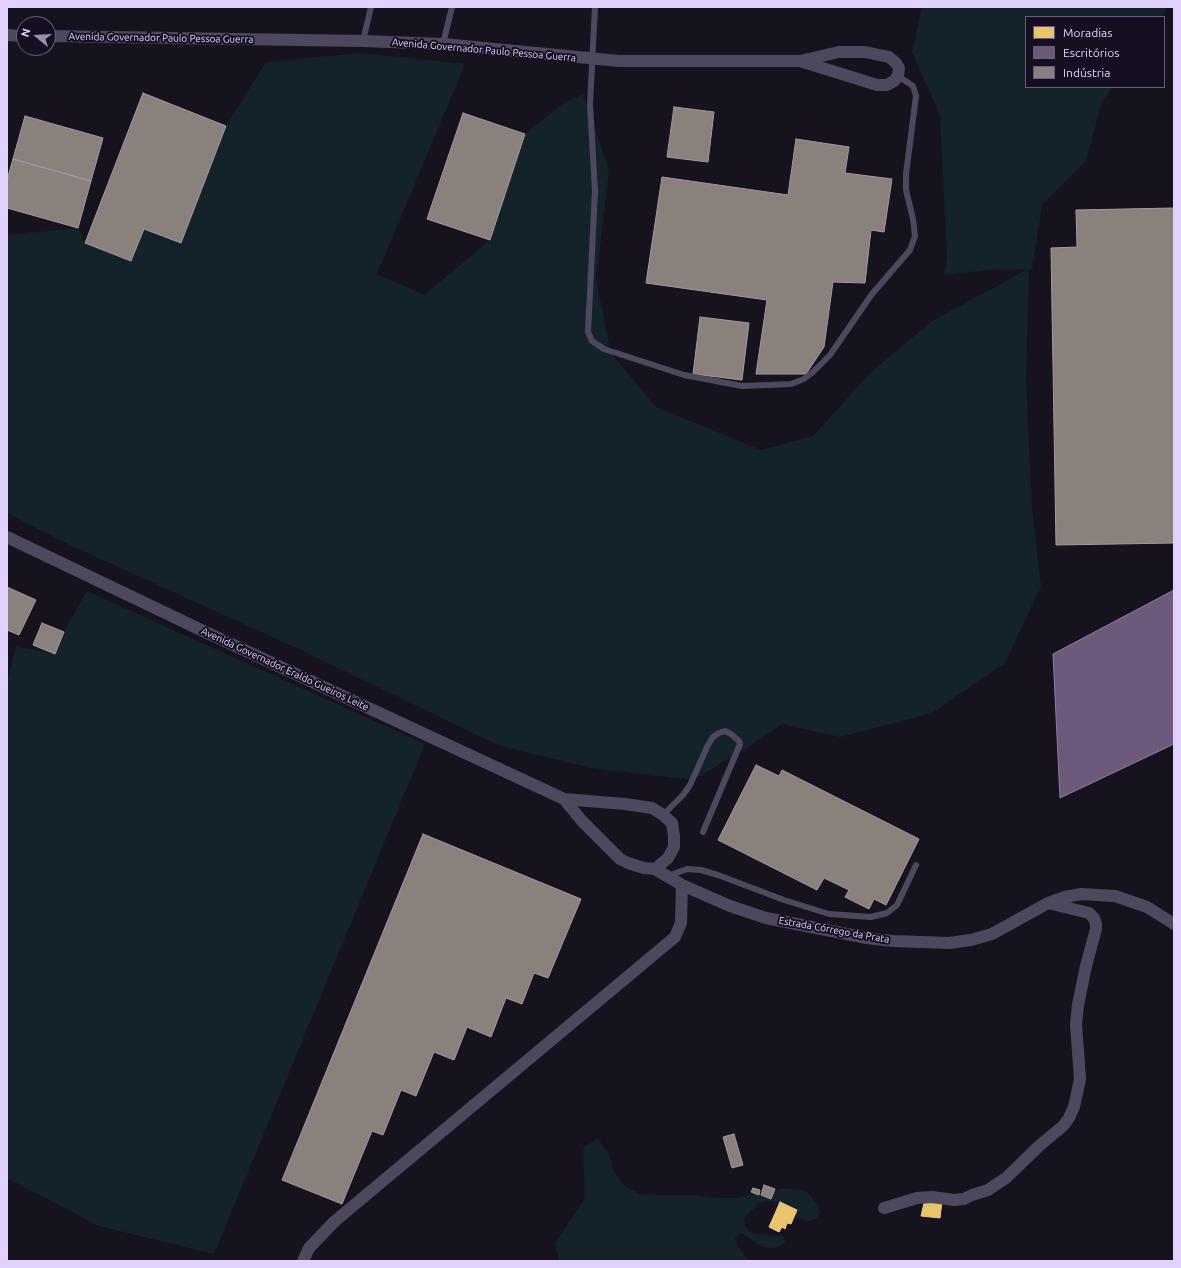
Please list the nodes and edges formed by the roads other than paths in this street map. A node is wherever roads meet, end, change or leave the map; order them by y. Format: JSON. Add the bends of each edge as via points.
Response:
{"nodes":[{"id":1,"x":371,"y":7,"type":"edge"},
{"id":2,"x":452,"y":7,"type":"edge"},
{"id":3,"x":595,"y":7,"type":"edge"},
{"id":4,"x":56,"y":36,"type":"edge"},
{"id":5,"x":363,"y":40,"type":"junction"},
{"id":6,"x":443,"y":44,"type":"junction"},
{"id":7,"x":592,"y":59,"type":"junction"},
{"id":8,"x":800,"y":61,"type":"junction"},
{"id":9,"x":898,"y":76,"type":"junction"},
{"id":10,"x":7,"y":538,"type":"edge"},
{"id":11,"x":564,"y":799,"type":"junction"},
{"id":12,"x":663,"y":814,"type":"junction"},
{"id":13,"x":703,"y":832,"type":"dead end"},
{"id":14,"x":916,"y":865,"type":"dead end"},
{"id":15,"x":656,"y":869,"type":"junction"},
{"id":16,"x":668,"y":876,"type":"junction"},
{"id":17,"x":682,"y":885,"type":"junction"},
{"id":18,"x":1048,"y":903,"type":"junction"},
{"id":19,"x":1174,"y":924,"type":"edge"},
{"id":20,"x":884,"y":1208,"type":"dead end"},
{"id":21,"x":303,"y":1261,"type":"edge"}],
"edges":[{"from":1,"to":5,"type":"lane"},
{"from":2,"to":6,"type":"lane"},
{"from":3,"to":7,"type":"lane"},
{"from":4,"to":5,"type":"street","name":"Avenida Governador Paulo Pessoa Guerra"},
{"from":5,"to":6,"type":"street","name":"Avenida Governador Paulo Pessoa Guerra"},
{"from":6,"to":7,"type":"street","name":"Avenida Governador Paulo Pessoa Guerra"},
{"from":7,"to":8,"type":"street","name":"Avenida Governador Paulo Pessoa Guerra"},
{"from":7,"to":9,"type":"lane","via":[[590,104],[595,190],[589,337],[604,349],[684,375],[742,386],[791,384],[814,372],[830,355],[872,294],[910,250],[915,236],[906,190],[906,174],[916,96],[913,86]]},
{"from":8,"to":9,"type":"street","via":[[877,85],[887,85]]},
{"from":8,"to":9,"type":"street","via":[[839,52],[865,52],[889,57],[899,68]]},
{"from":10,"to":11,"type":"street","name":"Avenida Governador Eraldo Gueiros Leite"},
{"from":11,"to":12,"type":"street","name":"Avenida Governador Eraldo Gueiros Leite","via":[[652,808]]},
{"from":11,"to":15,"type":"street","name":"Avenida Governador Eraldo Gueiros Leite","via":[[620,859],[634,866]]},
{"from":12,"to":13,"type":"lane","via":[[690,785],[713,737],[725,731],[740,744]]},
{"from":12,"to":15,"type":"street","via":[[672,823],[674,847],[668,858]]},
{"from":14,"to":16,"type":"lane","via":[[897,905],[887,913],[871,917],[830,914],[701,870],[687,869]]},
{"from":15,"to":16,"type":"street","name":"Estrada Córrego da Prata"},
{"from":16,"to":17,"type":"street","name":"Estrada Córrego da Prata"},
{"from":17,"to":18,"type":"street","name":"Estrada Córrego da Prata","via":[[766,918],[867,938],[912,942],[949,943],[992,934]]},
{"from":17,"to":21,"type":"street","via":[[681,923],[675,937],[334,1221],[309,1248]]},
{"from":18,"to":19,"type":"street","name":"Estrada Córrego da Prata","via":[[1081,894],[1115,896],[1147,907]]},
{"from":18,"to":20,"type":"street","via":[[1089,913],[1096,924],[1078,1005],[1076,1024],[1080,1079],[1069,1118],[1006,1178],[988,1190],[964,1199],[917,1198]]}]}
